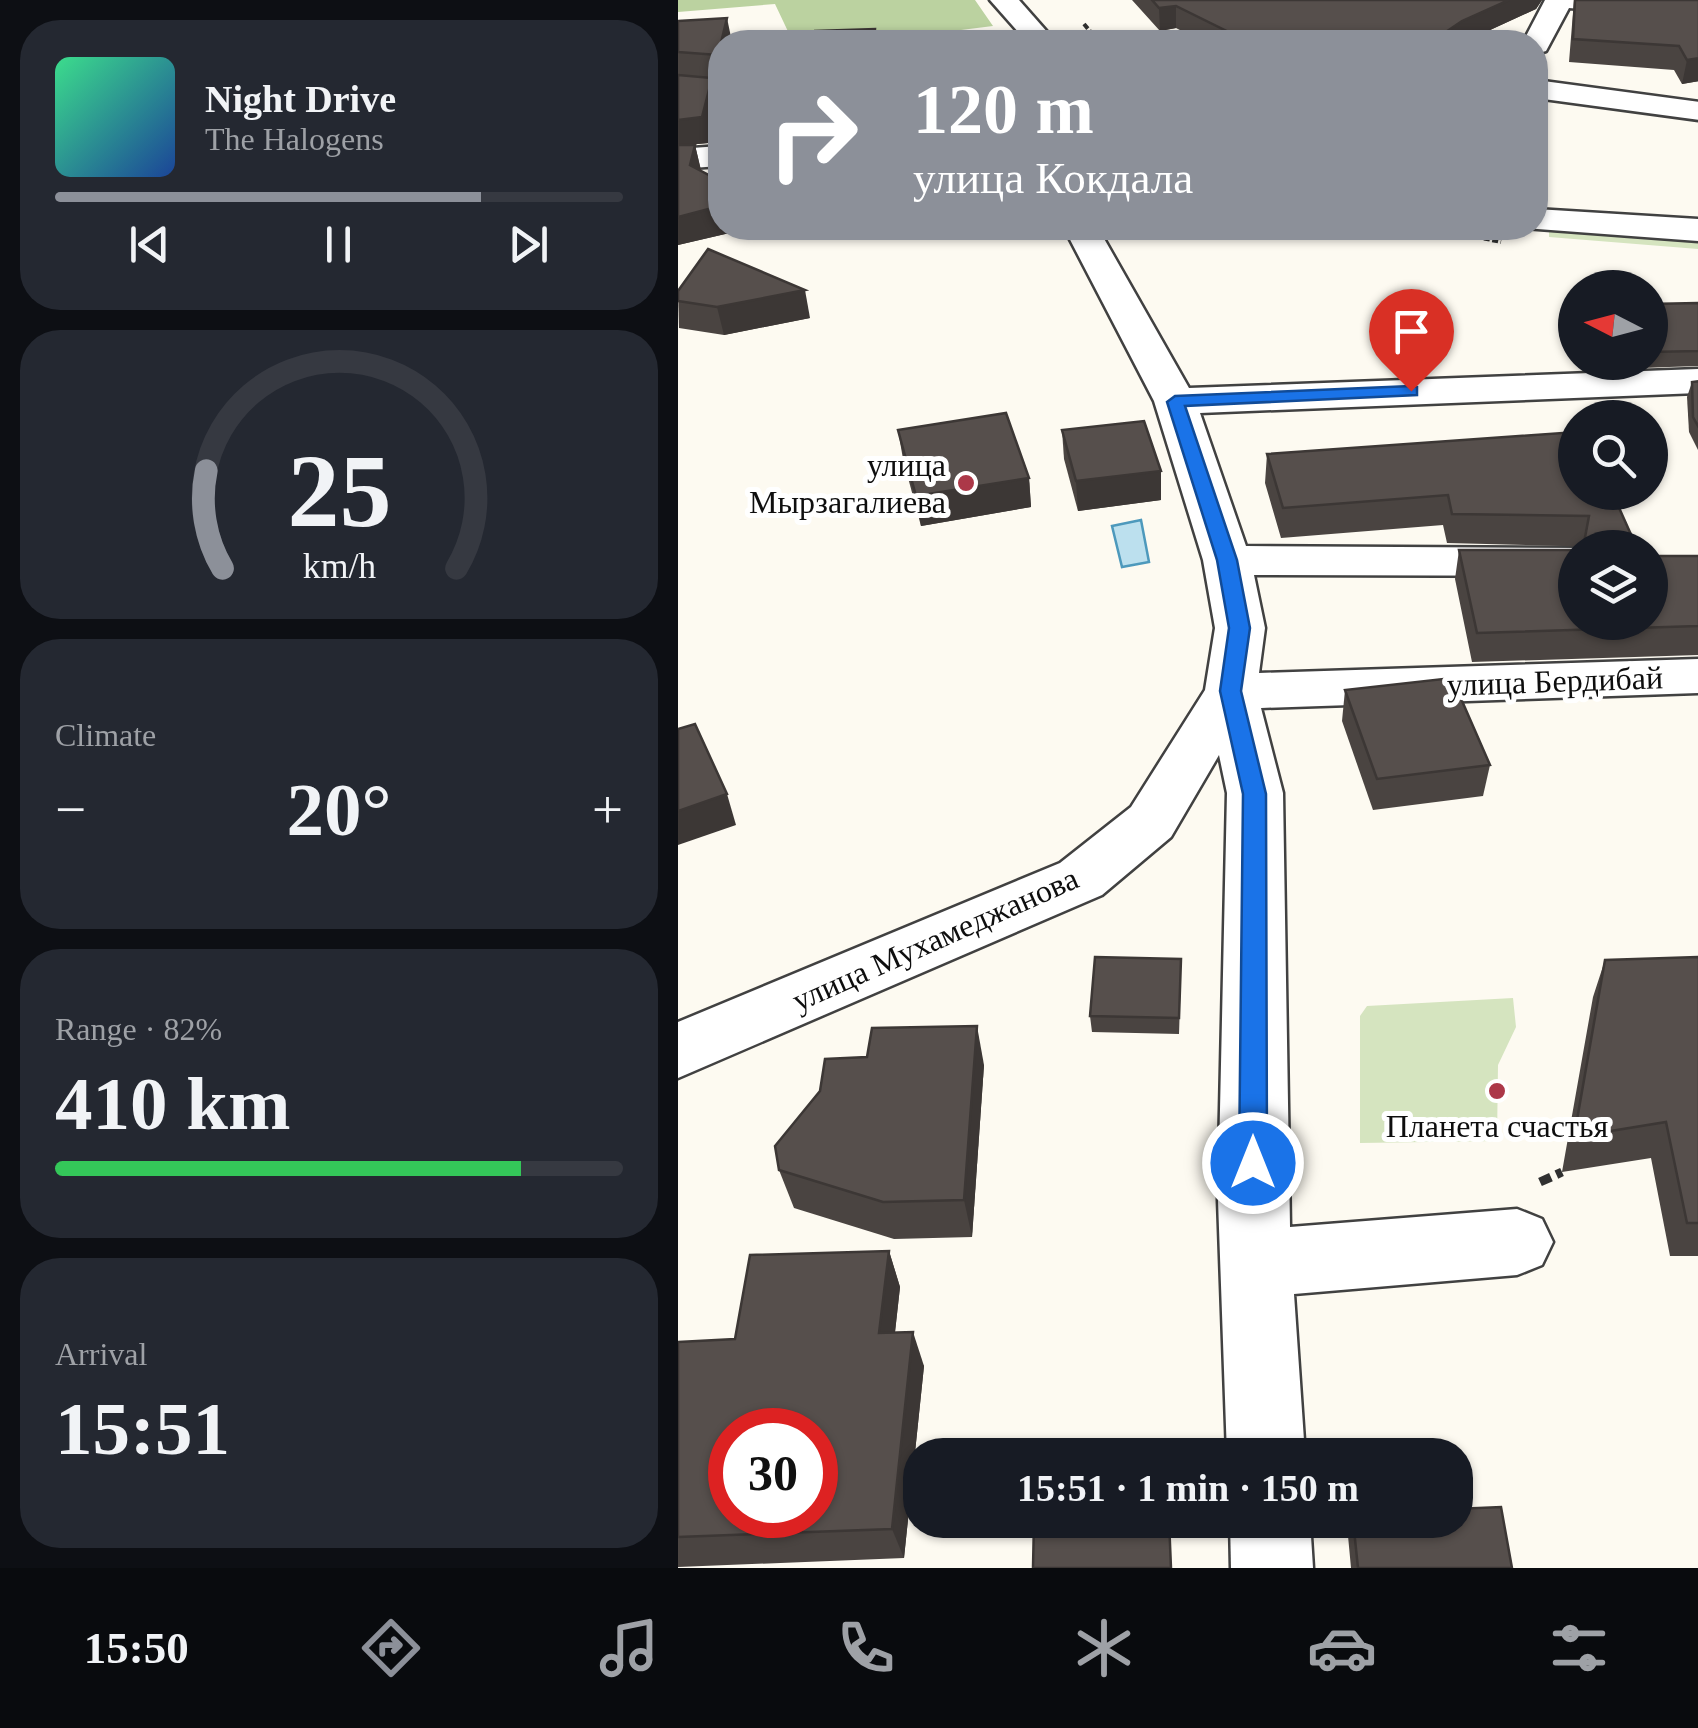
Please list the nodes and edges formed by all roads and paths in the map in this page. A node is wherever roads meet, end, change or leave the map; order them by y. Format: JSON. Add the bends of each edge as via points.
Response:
{"nodes":[{"id":1,"x":1004,"y":0,"type":"edge"},
{"id":2,"x":1562,"y":0,"type":"edge"},
{"id":3,"x":1698,"y":0,"type":"edge"},
{"id":4,"x":1031,"y":30,"type":"edge"},
{"id":5,"x":1545,"y":30,"type":"edge"},
{"id":6,"x":678,"y":88,"type":"edge"},
{"id":7,"x":708,"y":89,"type":"edge"},
{"id":8,"x":1548,"y":90,"type":"edge"},
{"id":9,"x":1698,"y":111,"type":"edge"},
{"id":10,"x":708,"y":157,"type":"edge"},
{"id":11,"x":678,"y":159,"type":"edge"},
{"id":12,"x":1548,"y":221,"type":"edge"},
{"id":13,"x":1698,"y":230,"type":"edge"},
{"id":14,"x":1087,"y":240,"type":"edge"},
{"id":15,"x":1698,"y":382,"type":"edge"},
{"id":16,"x":1175,"y":402,"type":"junction"},
{"id":17,"x":1227,"y":560,"type":"junction"},
{"id":18,"x":1558,"y":561,"type":"edge"},
{"id":19,"x":1698,"y":676,"type":"edge"},
{"id":20,"x":1231,"y":691,"type":"junction"},
{"id":21,"x":678,"y":1051,"type":"edge"},
{"id":22,"x":1516,"y":1242,"type":"dead end"},
{"id":23,"x":1256,"y":1263,"type":"junction"},
{"id":24,"x":1265,"y":1438,"type":"edge"},
{"id":25,"x":1271,"y":1538,"type":"edge"},
{"id":26,"x":1272,"y":1568,"type":"edge"}],
"edges":[{"from":1,"to":4,"type":"street"},
{"from":2,"to":3,"type":"street"},
{"from":2,"to":5,"type":"street"},
{"from":6,"to":7,"type":"street"},
{"from":8,"to":9,"type":"street"},
{"from":10,"to":11,"type":"street"},
{"from":12,"to":13,"type":"street"},
{"from":14,"to":16,"type":"street"},
{"from":15,"to":16,"type":"street"},
{"from":16,"to":17,"type":"street"},
{"from":17,"to":18,"type":"street"},
{"from":17,"to":20,"type":"street","via":[[1240,628]]},
{"from":19,"to":20,"type":"street","name":"улица Бердибай"},
{"from":20,"to":21,"type":"street","name":"улица Мухамеджанова","via":[[1151,822],[1081,880]]},
{"from":20,"to":23,"type":"street","via":[[1255,794]]},
{"from":22,"to":23,"type":"street"},
{"from":23,"to":24,"type":"street"},
{"from":25,"to":26,"type":"street"}]}
